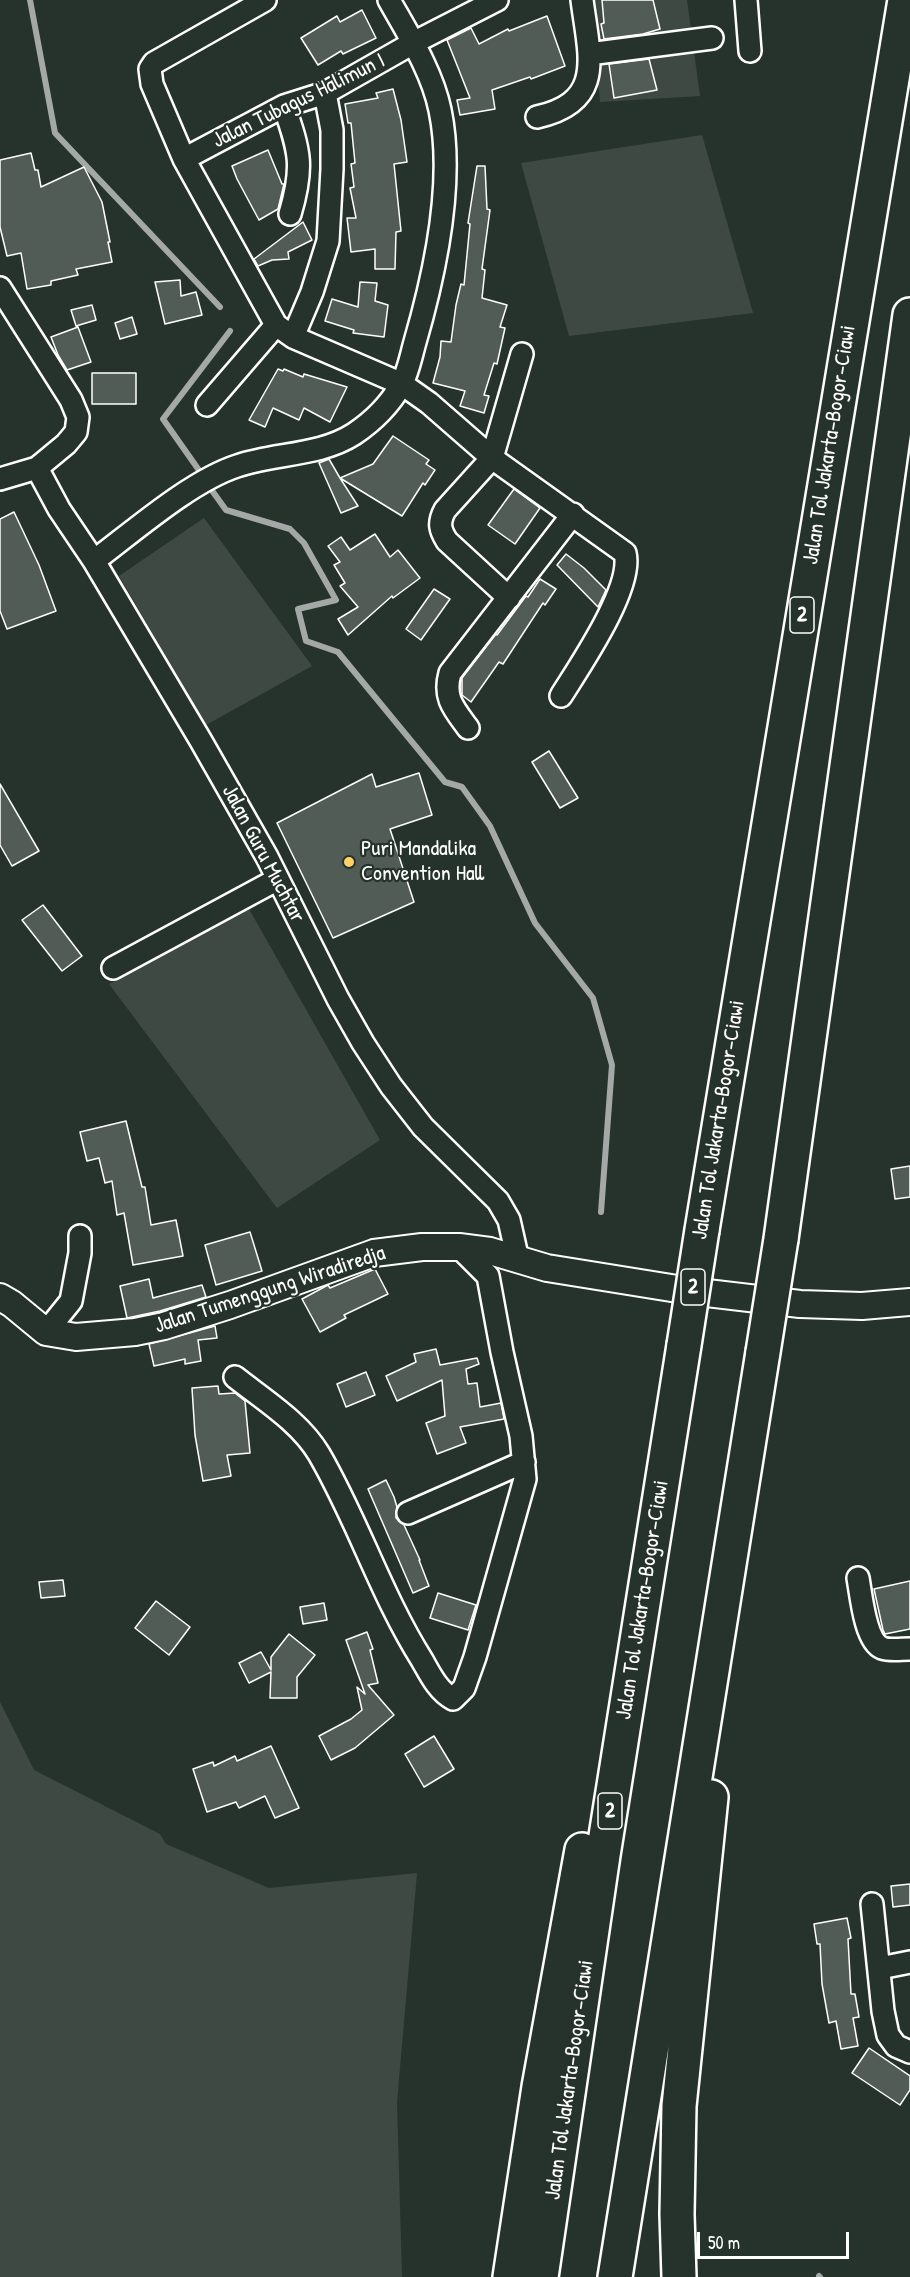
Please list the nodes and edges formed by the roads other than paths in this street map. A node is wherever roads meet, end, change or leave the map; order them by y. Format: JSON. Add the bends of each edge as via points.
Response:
{"nodes":[{"id":1,"x":265,"y":0,"type":"edge"},
{"id":2,"x":389,"y":0,"type":"edge"},
{"id":3,"x":497,"y":0,"type":"edge"},
{"id":4,"x":582,"y":0,"type":"edge"},
{"id":5,"x":746,"y":0,"type":"edge"},
{"id":6,"x":904,"y":0,"type":"edge"},
{"id":7,"x":712,"y":38,"type":"dead end"},
{"id":8,"x":413,"y":43,"type":"junction"},
{"id":9,"x":750,"y":51,"type":"dead end"},
{"id":10,"x":589,"y":54,"type":"junction"},
{"id":11,"x":325,"y":93,"type":"junction"},
{"id":12,"x":284,"y":106,"type":"junction"},
{"id":13,"x":537,"y":117,"type":"dead end"},
{"id":14,"x":184,"y":159,"type":"junction"},
{"id":15,"x":290,"y":214,"type":"dead end"},
{"id":16,"x":0,"y":288,"type":"edge"},
{"id":17,"x":910,"y":315,"type":"edge"},
{"id":18,"x":276,"y":325,"type":"junction"},
{"id":19,"x":294,"y":338,"type":"junction"},
{"id":20,"x":522,"y":354,"type":"dead end"},
{"id":21,"x":402,"y":384,"type":"junction"},
{"id":22,"x":207,"y":405,"type":"dead end"},
{"id":23,"x":492,"y":458,"type":"junction"},
{"id":24,"x":37,"y":468,"type":"junction"},
{"id":25,"x":0,"y":479,"type":"edge"},
{"id":26,"x":573,"y":514,"type":"junction"},
{"id":27,"x":94,"y":561,"type":"junction"},
{"id":28,"x":509,"y":598,"type":"junction"},
{"id":29,"x":561,"y":696,"type":"dead end"},
{"id":30,"x":468,"y":728,"type":"dead end"},
{"id":31,"x":278,"y":879,"type":"junction"},
{"id":32,"x":113,"y":968,"type":"dead end"},
{"id":33,"x":80,"y":1236,"type":"dead end"},
{"id":34,"x":459,"y":1247,"type":"junction"},
{"id":35,"x":518,"y":1260,"type":"junction"},
{"id":36,"x":0,"y":1297,"type":"edge"},
{"id":37,"x":910,"y":1302,"type":"edge"},
{"id":38,"x":46,"y":1332,"type":"junction"},
{"id":39,"x":235,"y":1377,"type":"dead end"},
{"id":40,"x":524,"y":1462,"type":"junction"},
{"id":41,"x":659,"y":1495,"type":"junction"},
{"id":42,"x":408,"y":1513,"type":"dead end"},
{"id":43,"x":858,"y":1578,"type":"dead end"},
{"id":44,"x":724,"y":1601,"type":"junction"},
{"id":45,"x":910,"y":1649,"type":"edge"},
{"id":46,"x":872,"y":1904,"type":"dead end"},
{"id":47,"x":910,"y":1962,"type":"edge"},
{"id":48,"x":880,"y":1968,"type":"junction"},
{"id":49,"x":910,"y":2052,"type":"edge"},
{"id":50,"x":510,"y":2277,"type":"edge"},
{"id":51,"x":541,"y":2277,"type":"edge"},
{"id":52,"x":615,"y":2277,"type":"edge"},
{"id":53,"x":679,"y":2277,"type":"edge"}],
"edges":[{"from":1,"to":14,"type":"street","via":[[154,63],[150,69],[152,84]]},
{"from":2,"to":8,"type":"street"},
{"from":3,"to":8,"type":"street","name":"Jalan Tubagus Halimun I"},
{"from":4,"to":10,"type":"street"},
{"from":5,"to":9,"type":"street"},
{"from":6,"to":41,"type":"highway","name":"Jalan Tol Jakarta–Bogor–Ciawi","number":"2","bridge":true},
{"from":7,"to":10,"type":"street"},
{"from":8,"to":11,"type":"street","name":"Jalan Tubagus Halimun I"},
{"from":8,"to":21,"type":"street","via":[[435,91],[446,155],[437,250]]},
{"from":10,"to":13,"type":"street","via":[[582,92],[556,113]]},
{"from":11,"to":12,"type":"street","name":"Jalan Tubagus Halimun I"},
{"from":11,"to":19,"type":"street","via":[[332,130],[328,242]]},
{"from":12,"to":14,"type":"street","name":"Jalan Tubagus Halimun I"},
{"from":12,"to":15,"type":"street","via":[[299,157],[298,185]]},
{"from":14,"to":18,"type":"street"},
{"from":16,"to":24,"type":"street","via":[[78,417],[76,432]]},
{"from":17,"to":44,"type":"highway","bridge":true,"via":[[781,1239]]},
{"from":18,"to":19,"type":"street"},
{"from":18,"to":22,"type":"street"},
{"from":19,"to":21,"type":"street"},
{"from":20,"to":23,"type":"street"},
{"from":21,"to":23,"type":"street"},
{"from":21,"to":27,"type":"street","via":[[376,416],[339,443],[235,466],[191,489]]},
{"from":23,"to":26,"type":"street"},
{"from":23,"to":28,"type":"street","via":[[445,510],[440,519],[441,531]]},
{"from":24,"to":25,"type":"street"},
{"from":24,"to":27,"type":"street","name":"Jalan Guru Muchtar"},
{"from":26,"to":28,"type":"street"},
{"from":26,"to":29,"type":"street","via":[[625,553],[627,561],[600,633]]},
{"from":27,"to":31,"type":"street","name":"Jalan Guru Muchtar"},
{"from":28,"to":30,"type":"street","via":[[450,673],[448,698]]},
{"from":31,"to":32,"type":"street"},
{"from":31,"to":35,"type":"street","name":"Jalan Guru Muchtar","via":[[363,1043],[423,1126],[498,1200],[509,1220]]},
{"from":33,"to":38,"type":"street","via":[[71,1301]]},
{"from":34,"to":35,"type":"street","name":"Jalan Tumenggung Wiradiredja"},
{"from":34,"to":38,"type":"street","name":"Jalan Tumenggung Wiradiredja","via":[[374,1253],[230,1305],[135,1332],[76,1337]]},
{"from":34,"to":40,"type":"street","via":[[488,1276]]},
{"from":35,"to":37,"type":"street","name":"Jalan Tumenggung Wiradiredja","via":[[690,1291],[800,1304],[862,1306]]},
{"from":36,"to":38,"type":"street"},
{"from":39,"to":40,"type":"street","via":[[296,1426],[318,1453],[401,1625],[436,1683],[453,1699],[464,1688],[475,1657],[525,1479]]},
{"from":40,"to":42,"type":"street"},
{"from":41,"to":50,"type":"highway","via":[[629,1603],[608,1704],[539,2087]]},
{"from":41,"to":51,"type":"highway","name":"Jalan Tol Jakarta–Bogor–Ciawi","number":"2"},
{"from":43,"to":45,"type":"street","via":[[871,1637],[879,1647]]},
{"from":44,"to":52,"type":"highway"},
{"from":44,"to":53,"type":"highway","via":[[717,1748],[679,2106]]},
{"from":46,"to":48,"type":"street"},
{"from":47,"to":48,"type":"street"},
{"from":48,"to":49,"type":"street","via":[[888,2035],[896,2046]]}]}
